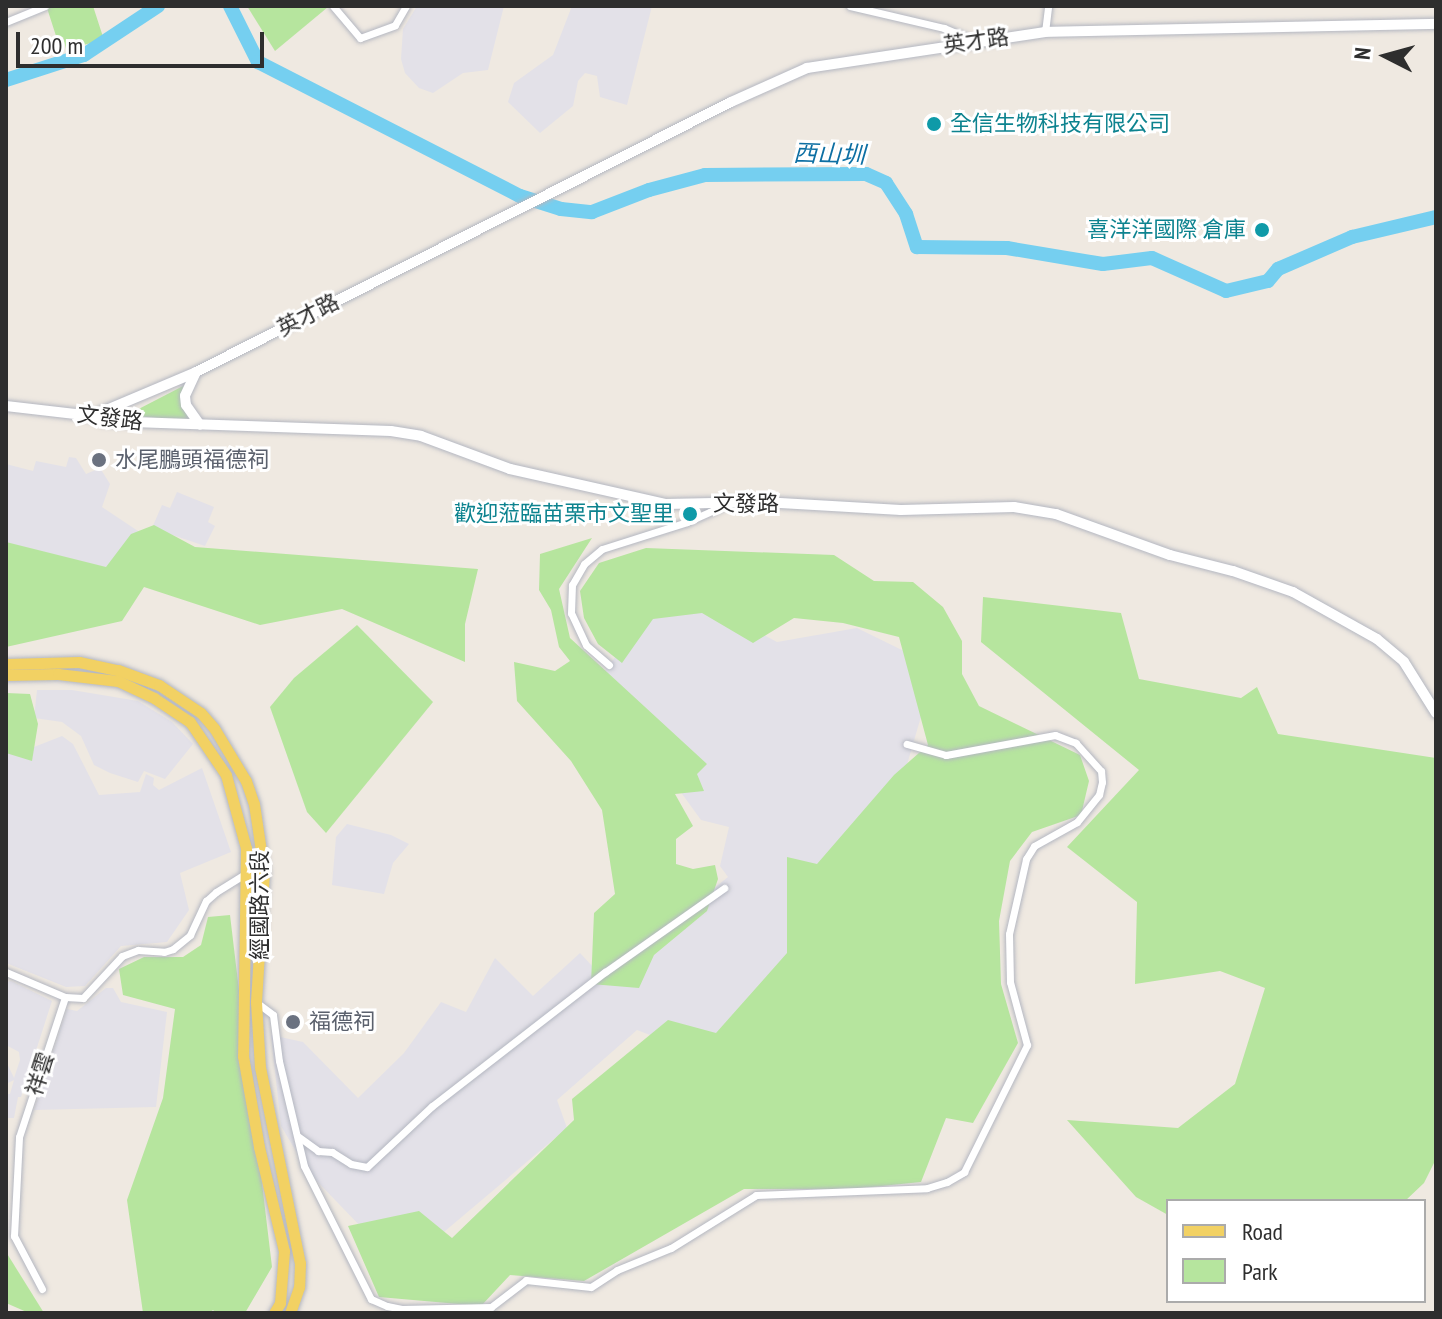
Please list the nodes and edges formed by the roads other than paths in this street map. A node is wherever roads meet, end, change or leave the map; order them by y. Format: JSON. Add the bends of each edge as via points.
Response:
{"nodes":[{"id":1,"x":45,"y":6,"type":"edge"},
{"id":2,"x":333,"y":6,"type":"edge"},
{"id":3,"x":406,"y":6,"type":"edge"},
{"id":4,"x":850,"y":6,"type":"edge"},
{"id":5,"x":1048,"y":6,"type":"edge"},
{"id":6,"x":6,"y":22,"type":"edge"},
{"id":7,"x":1436,"y":24,"type":"edge"},
{"id":8,"x":1045,"y":32,"type":"junction"},
{"id":9,"x":975,"y":41,"type":"junction"},
{"id":10,"x":196,"y":372,"type":"junction"},
{"id":11,"x":6,"y":406,"type":"edge"},
{"id":12,"x":92,"y":416,"type":"junction"},
{"id":13,"x":200,"y":425,"type":"junction"},
{"id":14,"x":731,"y":502,"type":"junction"},
{"id":15,"x":6,"y":664,"type":"edge"},
{"id":16,"x":609,"y":665,"type":"dead end"},
{"id":17,"x":6,"y":675,"type":"edge"},
{"id":18,"x":1436,"y":713,"type":"edge"},
{"id":19,"x":907,"y":744,"type":"dead end"},
{"id":20,"x":264,"y":871,"type":"junction"},
{"id":21,"x":247,"y":873,"type":"junction"},
{"id":22,"x":724,"y":888,"type":"dead end"},
{"id":23,"x":6,"y":972,"type":"edge"},
{"id":24,"x":65,"y":997,"type":"junction"},
{"id":25,"x":242,"y":1002,"type":"junction"},
{"id":26,"x":256,"y":1002,"type":"junction"},
{"id":27,"x":297,"y":1136,"type":"junction"},
{"id":28,"x":42,"y":1289,"type":"dead end"},
{"id":29,"x":274,"y":1313,"type":"edge"},
{"id":30,"x":290,"y":1313,"type":"edge"}],
"edges":[{"from":1,"to":6,"type":"street"},
{"from":2,"to":3,"type":"street","via":[[360,38],[395,25]]},
{"from":4,"to":9,"type":"street","via":[[944,28]]},
{"from":5,"to":8,"type":"street"},
{"from":7,"to":8,"type":"street","name":"英才路"},
{"from":8,"to":9,"type":"street","name":"英才路"},
{"from":9,"to":10,"type":"street","name":"英才路","via":[[789,74]]},
{"from":10,"to":12,"type":"street","name":"英才路"},
{"from":10,"to":13,"type":"street","via":[[185,396]]},
{"from":11,"to":12,"type":"street","name":"文發路"},
{"from":12,"to":13,"type":"street","name":"文發路"},
{"from":13,"to":14,"type":"street","name":"文發路","via":[[391,431],[421,436],[510,469],[665,504]]},
{"from":14,"to":16,"type":"street","via":[[602,549],[584,564],[572,585],[571,613],[586,645]]},
{"from":14,"to":18,"type":"street","name":"文發路","via":[[901,510],[1014,507],[1056,514],[1293,592],[1377,639],[1404,662]]},
{"from":15,"to":20,"type":"main road","name":"經國路六段","via":[[79,662],[118,670],[171,691],[201,713],[246,781]]},
{"from":17,"to":21,"type":"main road","name":"經國路六段","via":[[118,681],[190,722],[226,775],[246,848]]},
{"from":19,"to":27,"type":"street","via":[[946,755],[1055,735],[1076,743],[1101,771],[1099,795],[1077,822],[1034,846],[1026,859],[1009,934],[1010,982],[1027,1045],[958,1177],[927,1188],[756,1195],[671,1248],[591,1287],[526,1280],[491,1307],[402,1309],[371,1299],[304,1166]]},
{"from":20,"to":21,"type":"street"},
{"from":20,"to":26,"type":"main road","name":"經國路六段"},
{"from":21,"to":24,"type":"street","via":[[206,901],[183,942],[164,952],[130,952],[83,998]]},
{"from":21,"to":25,"type":"main road","name":"經國路六段"},
{"from":22,"to":27,"type":"street","via":[[432,1106],[367,1167],[318,1151]]},
{"from":23,"to":24,"type":"street"},
{"from":24,"to":28,"type":"street","name":"祥雲","via":[[19,1137],[14,1236]]},
{"from":25,"to":26,"type":"main road"},
{"from":25,"to":29,"type":"main road","name":"經國路六段","via":[[243,1056],[284,1251],[280,1303]]},
{"from":26,"to":27,"type":"street","via":[[273,1015]]},
{"from":26,"to":30,"type":"main road","name":"經國路六段","via":[[260,1067],[300,1263]]}]}
